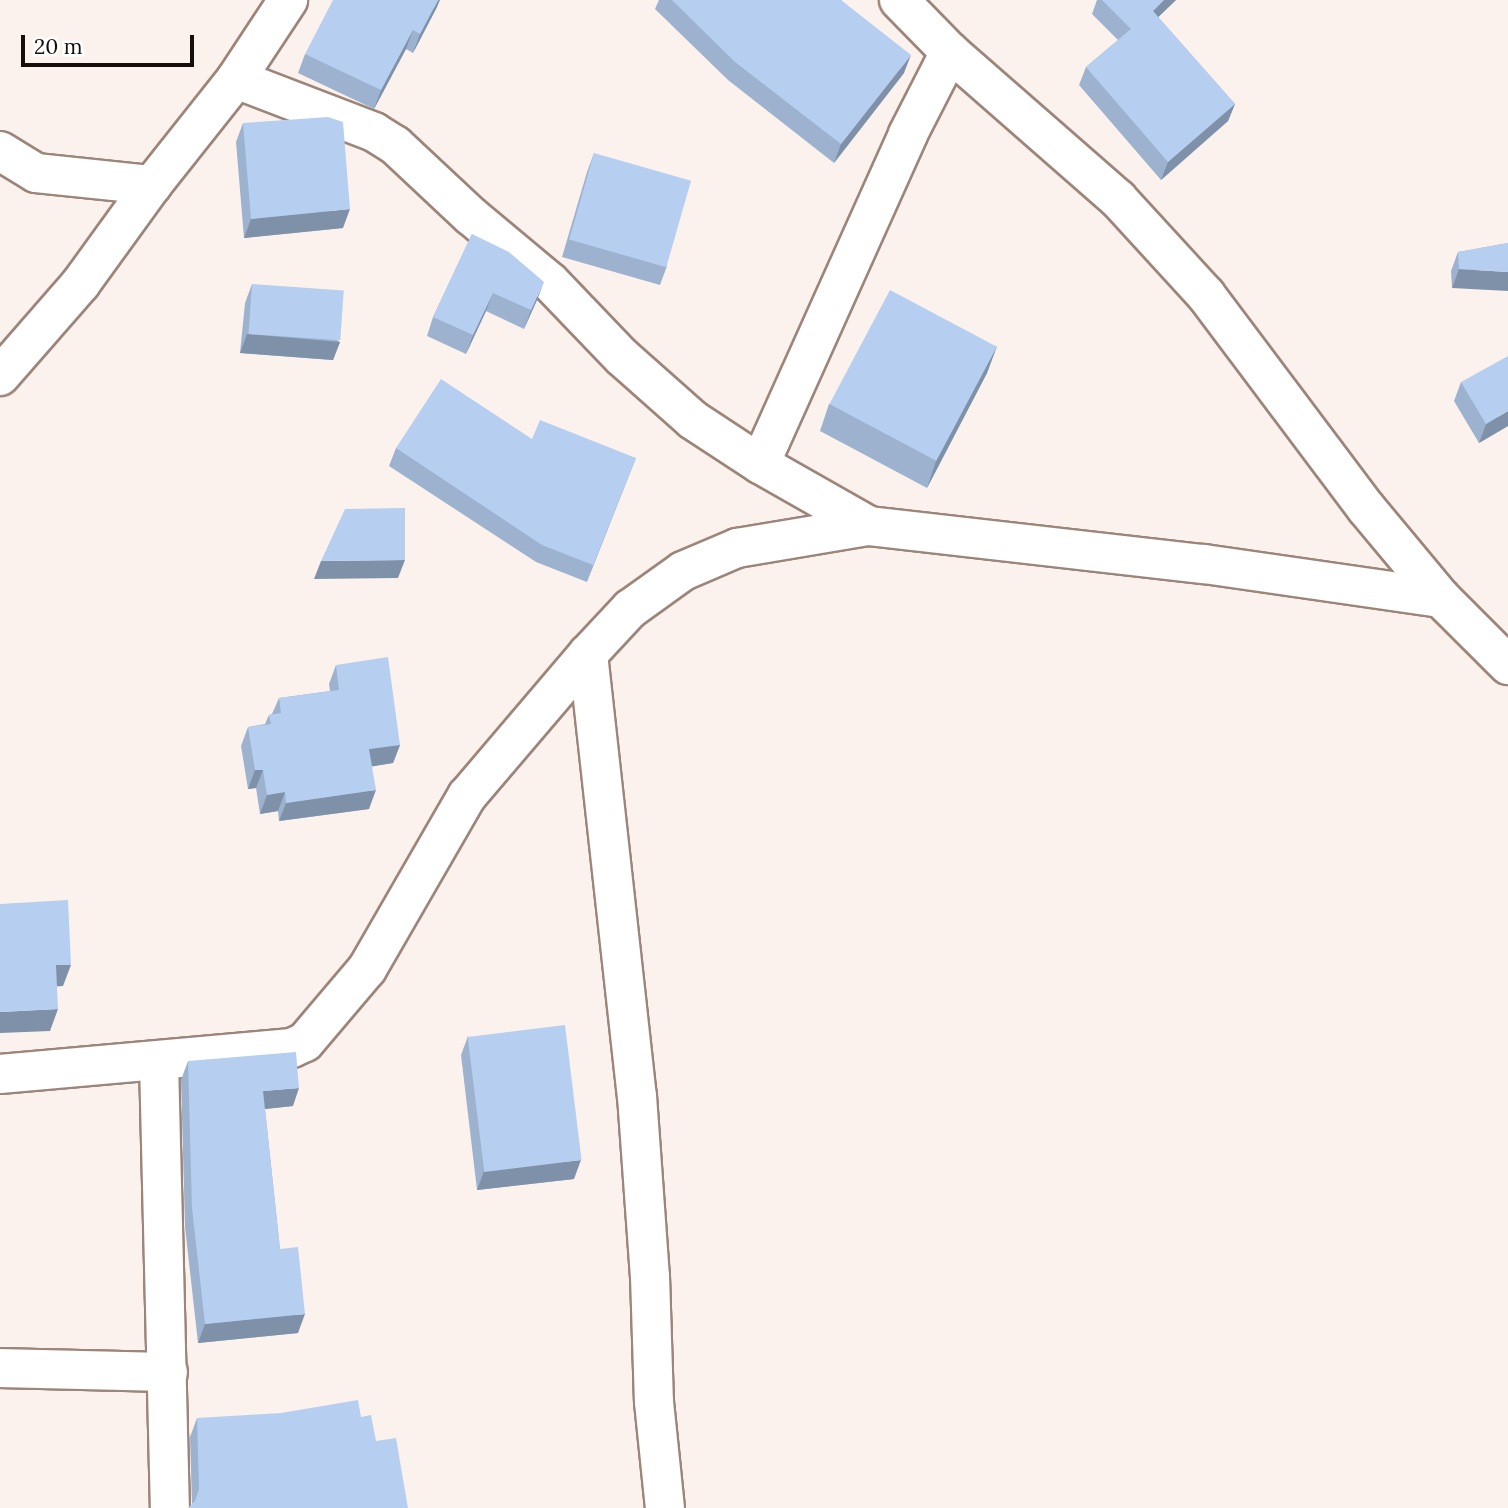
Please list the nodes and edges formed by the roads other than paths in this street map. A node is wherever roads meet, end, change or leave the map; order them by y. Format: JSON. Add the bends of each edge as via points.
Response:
{"nodes":[{"id":1,"x":288,"y":0,"type":"edge"},
{"id":2,"x":904,"y":2,"type":"edge"},
{"id":3,"x":950,"y":52,"type":"junction"},
{"id":4,"x":236,"y":79,"type":"junction"},
{"id":5,"x":0,"y":152,"type":"edge"},
{"id":6,"x":152,"y":185,"type":"junction"},
{"id":7,"x":0,"y":376,"type":"edge"},
{"id":8,"x":760,"y":464,"type":"junction"},
{"id":9,"x":869,"y":526,"type":"junction"},
{"id":10,"x":1454,"y":610,"type":"junction"},
{"id":11,"x":1508,"y":626,"type":"edge"},
{"id":12,"x":588,"y":653,"type":"junction"},
{"id":13,"x":1508,"y":665,"type":"edge"},
{"id":14,"x":159,"y":1062,"type":"junction"},
{"id":15,"x":0,"y":1074,"type":"edge"},
{"id":16,"x":0,"y":1368,"type":"edge"},
{"id":17,"x":168,"y":1372,"type":"junction"},
{"id":18,"x":170,"y":1508,"type":"edge"},
{"id":19,"x":665,"y":1508,"type":"edge"}],
"edges":[{"from":1,"to":4,"type":"street"},
{"from":2,"to":3,"type":"street"},
{"from":3,"to":8,"type":"street","via":[[908,134]]},
{"from":3,"to":10,"type":"street","via":[[1118,199],[1206,295],[1366,508]]},
{"from":4,"to":6,"type":"street"},
{"from":4,"to":8,"type":"street","via":[[374,132],[395,145],[550,282],[622,357],[693,419]]},
{"from":5,"to":6,"type":"street","via":[[36,173]]},
{"from":6,"to":7,"type":"street","via":[[81,283]]},
{"from":8,"to":9,"type":"street"},
{"from":9,"to":10,"type":"street","via":[[1204,564]]},
{"from":9,"to":12,"type":"street","via":[[737,548],[683,570],[630,609]]},
{"from":10,"to":11,"type":"street"},
{"from":10,"to":13,"type":"street"},
{"from":12,"to":14,"type":"street","via":[[467,796],[367,969],[305,1042],[292,1048]]},
{"from":12,"to":19,"type":"street","via":[[637,1096],[654,1402]]},
{"from":14,"to":15,"type":"street"},
{"from":14,"to":17,"type":"street"},
{"from":16,"to":17,"type":"street"},
{"from":17,"to":18,"type":"street"}]}
